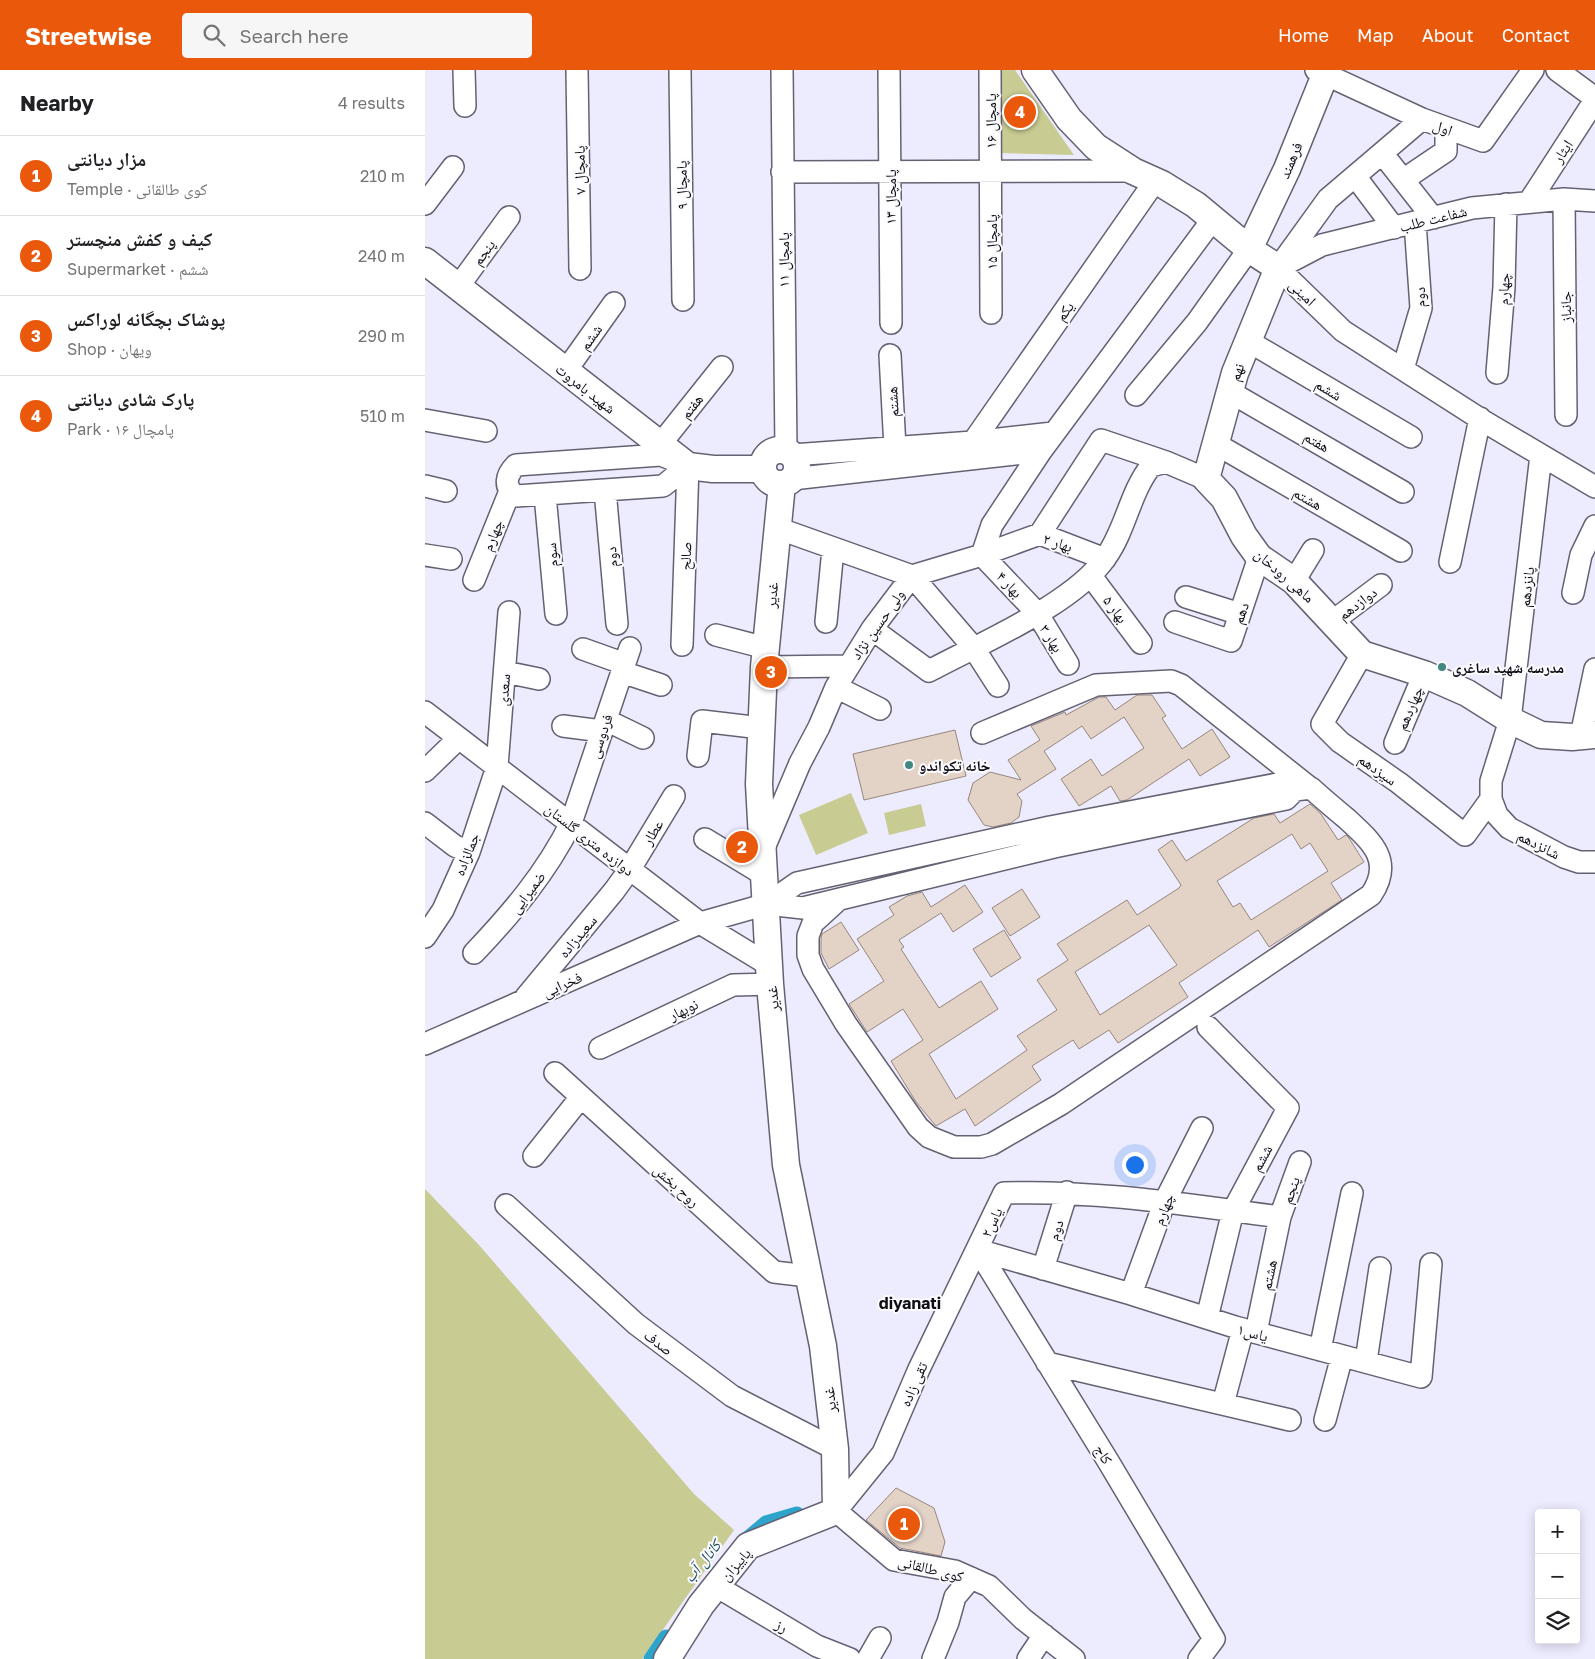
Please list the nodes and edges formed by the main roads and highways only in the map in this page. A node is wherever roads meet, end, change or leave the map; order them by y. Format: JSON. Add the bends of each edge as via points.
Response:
{"nodes":[{"id":1,"x":1035,"y":70,"type":"edge"},
{"id":2,"x":1323,"y":71,"type":"edge"},
{"id":3,"x":1249,"y":249,"type":"junction"},
{"id":4,"x":425,"y":261,"type":"edge"},
{"id":5,"x":1278,"y":268,"type":"joint"},
{"id":6,"x":783,"y":468,"type":"joint"},
{"id":7,"x":1206,"y":479,"type":"joint"},
{"id":8,"x":1588,"y":736,"type":"edge"},
{"id":9,"x":836,"y":1511,"type":"joint"},
{"id":10,"x":667,"y":1659,"type":"edge"}],
"edges":[{"from":1,"to":3,"type":"main road","name":"امینی","via":[[1069,119],[1096,147],[1196,205]]},
{"from":2,"to":3,"type":"main road","name":"فرهمند","via":[[1287,169]]},
{"from":3,"to":5,"type":"main road","name":"امینی"},
{"from":4,"to":6,"type":"main road","name":"شهید بامروت","via":[[688,466]]},
{"from":5,"to":7,"type":"main road","name":"نهم","via":[[1229,392]]},
{"from":6,"to":9,"type":"main road","name":"غدیر","via":[[765,658],[759,784],[786,1165],[823,1346],[835,1449]]},
{"from":7,"to":8,"type":"main road","name":"ماهی رودخان","via":[[1224,498],[1259,557],[1294,582],[1362,654],[1424,674],[1467,693],[1541,735]]},
{"from":9,"to":10,"type":"main road","name":"پاییزان","via":[[749,1546],[701,1605]]}]}
